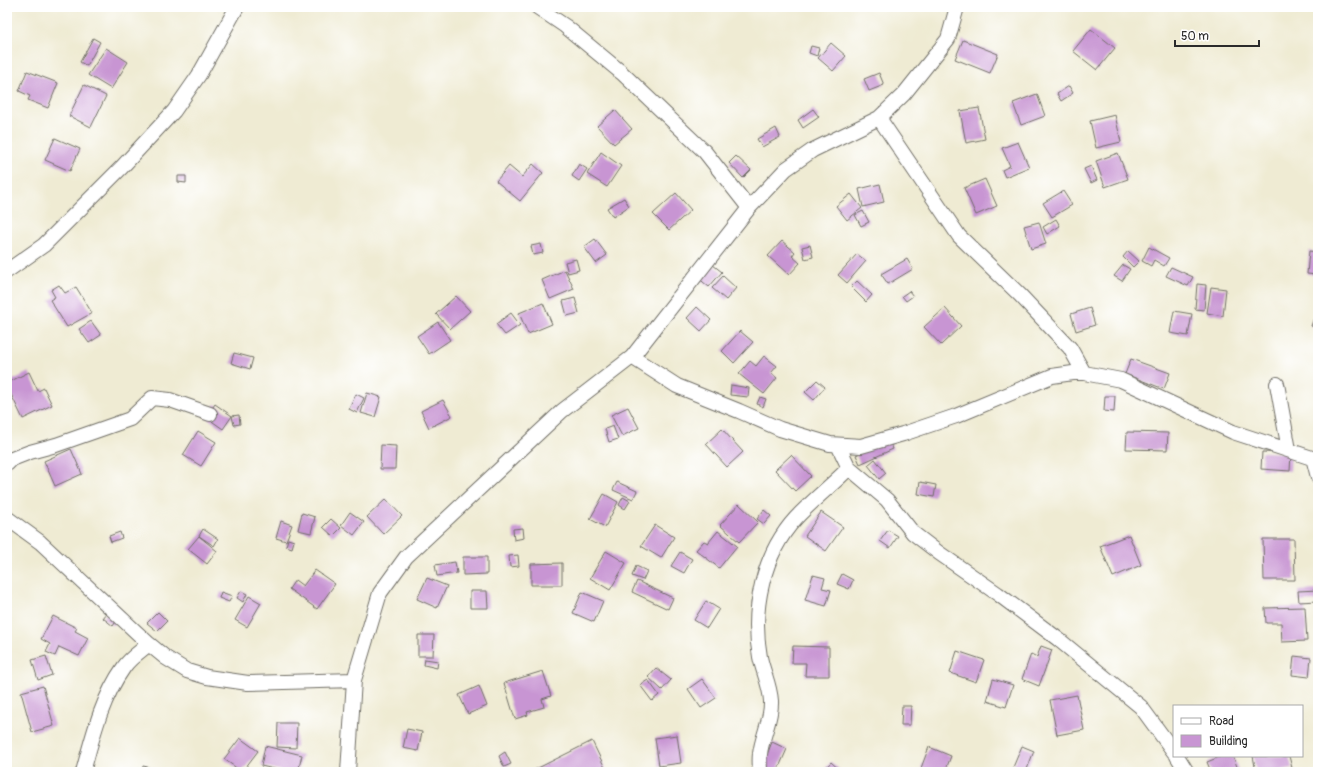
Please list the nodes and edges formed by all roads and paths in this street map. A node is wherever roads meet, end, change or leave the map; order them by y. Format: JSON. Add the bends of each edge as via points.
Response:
{"nodes":[{"id":1,"x":237,"y":7,"type":"edge"},
{"id":2,"x":537,"y":7,"type":"edge"},
{"id":3,"x":957,"y":7,"type":"edge"},
{"id":4,"x":879,"y":118,"type":"junction"},
{"id":5,"x":749,"y":208,"type":"junction"},
{"id":6,"x":7,"y":272,"type":"edge"},
{"id":7,"x":632,"y":357,"type":"junction"},
{"id":8,"x":1084,"y":373,"type":"junction"},
{"id":9,"x":1277,"y":384,"type":"dead end"},
{"id":10,"x":210,"y":414,"type":"dead end"},
{"id":11,"x":838,"y":445,"type":"junction"},
{"id":12,"x":1289,"y":450,"type":"junction"},
{"id":13,"x":1315,"y":459,"type":"edge"},
{"id":14,"x":7,"y":464,"type":"edge"},
{"id":15,"x":849,"y":468,"type":"junction"},
{"id":16,"x":1318,"y":477,"type":"edge"},
{"id":17,"x":7,"y":518,"type":"edge"},
{"id":18,"x":149,"y":644,"type":"junction"},
{"id":19,"x":354,"y":680,"type":"junction"},
{"id":20,"x":1173,"y":751,"type":"edge"},
{"id":21,"x":1178,"y":757,"type":"edge"},
{"id":22,"x":83,"y":772,"type":"edge"},
{"id":23,"x":348,"y":772,"type":"edge"},
{"id":24,"x":760,"y":772,"type":"edge"},
{"id":25,"x":1187,"y":772,"type":"edge"}],
"edges":[{"from":1,"to":6,"type":"street","via":[[199,75],[174,111],[44,245]]},
{"from":2,"to":5,"type":"street","via":[[565,26],[622,73],[705,152]]},
{"from":3,"to":4,"type":"street","via":[[948,39],[904,94]]},
{"from":4,"to":5,"type":"street","via":[[813,150],[786,169]]},
{"from":4,"to":8,"type":"street","via":[[959,236],[1070,348]]},
{"from":5,"to":7,"type":"street"},
{"from":7,"to":11,"type":"street","via":[[677,386],[780,429]]},
{"from":7,"to":19,"type":"street","via":[[562,411],[406,557],[380,593]]},
{"from":8,"to":11,"type":"street","via":[[1052,376],[956,416],[903,434],[861,446]]},
{"from":8,"to":12,"type":"street","via":[[1121,380],[1233,432]]},
{"from":9,"to":12,"type":"street"},
{"from":10,"to":14,"type":"street","via":[[170,400],[152,398],[130,419],[30,452],[12,459]]},
{"from":11,"to":15,"type":"street"},
{"from":12,"to":13,"type":"street"},
{"from":13,"to":16,"type":"street"},
{"from":15,"to":20,"type":"street","via":[[887,500],[913,533],[1052,635],[1140,707]]},
{"from":15,"to":24,"type":"street","via":[[796,518],[781,536],[770,559],[761,588],[756,619],[759,649],[771,702],[770,716],[759,754]]},
{"from":17,"to":18,"type":"street","via":[[40,542]]},
{"from":18,"to":19,"type":"street","via":[[187,671],[207,677],[248,683]]},
{"from":18,"to":22,"type":"street","via":[[124,665],[108,694],[96,724]]},
{"from":19,"to":23,"type":"street"},
{"from":21,"to":25,"type":"street"}]}
